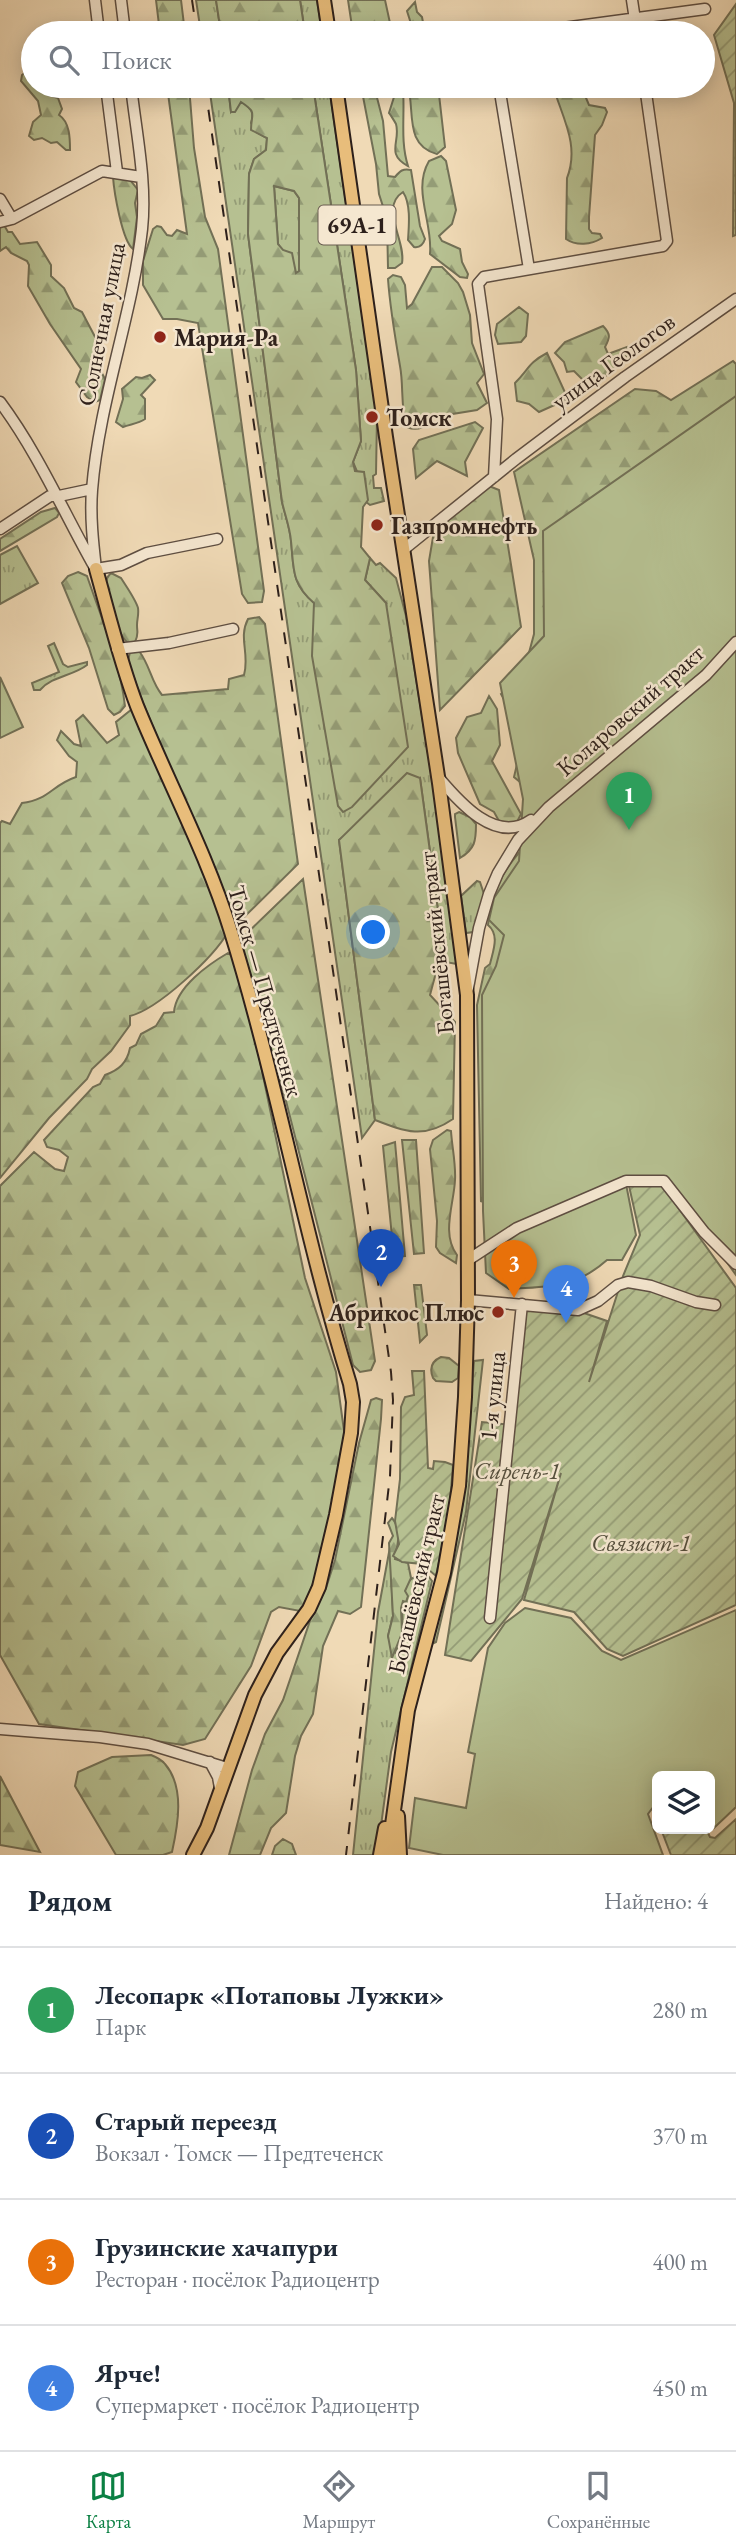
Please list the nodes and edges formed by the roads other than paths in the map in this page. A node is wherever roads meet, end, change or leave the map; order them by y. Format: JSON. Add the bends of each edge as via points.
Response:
{"nodes":[{"id":1,"x":95,"y":0,"type":"edge"},
{"id":2,"x":121,"y":0,"type":"edge"},
{"id":3,"x":324,"y":0,"type":"edge"},
{"id":4,"x":632,"y":0,"type":"edge"},
{"id":5,"x":705,"y":9,"type":"dead end"},
{"id":6,"x":635,"y":18,"type":"junction"},
{"id":7,"x":98,"y":21,"type":"edge"},
{"id":8,"x":124,"y":21,"type":"edge"},
{"id":9,"x":327,"y":21,"type":"edge"},
{"id":10,"x":613,"y":21,"type":"edge"},
{"id":11,"x":635,"y":21,"type":"edge"},
{"id":12,"x":108,"y":98,"type":"edge"},
{"id":13,"x":132,"y":98,"type":"edge"},
{"id":14,"x":338,"y":98,"type":"edge"},
{"id":15,"x":501,"y":98,"type":"edge"},
{"id":16,"x":647,"y":98,"type":"edge"},
{"id":17,"x":117,"y":172,"type":"junction"},
{"id":18,"x":141,"y":177,"type":"junction"},
{"id":19,"x":0,"y":200,"type":"edge"},
{"id":20,"x":12,"y":219,"type":"junction"},
{"id":21,"x":0,"y":222,"type":"edge"},
{"id":22,"x":529,"y":269,"type":"junction"},
{"id":23,"x":736,"y":299,"type":"edge"},
{"id":24,"x":0,"y":402,"type":"edge"},
{"id":25,"x":494,"y":477,"type":"junction"},
{"id":26,"x":92,"y":489,"type":"junction"},
{"id":27,"x":59,"y":496,"type":"junction"},
{"id":28,"x":0,"y":529,"type":"edge"},
{"id":29,"x":217,"y":539,"type":"dead end"},
{"id":30,"x":403,"y":550,"type":"junction"},
{"id":31,"x":96,"y":569,"type":"junction"},
{"id":32,"x":233,"y":629,"type":"dead end"},
{"id":33,"x":736,"y":642,"type":"edge"},
{"id":34,"x":117,"y":649,"type":"junction"},
{"id":35,"x":438,"y":777,"type":"junction"},
{"id":36,"x":454,"y":797,"type":"junction"},
{"id":37,"x":441,"y":802,"type":"junction"},
{"id":38,"x":549,"y":807,"type":"junction"},
{"id":39,"x":505,"y":828,"type":"junction"},
{"id":40,"x":518,"y":841,"type":"junction"},
{"id":41,"x":461,"y":946,"type":"junction"},
{"id":42,"x":476,"y":946,"type":"junction"},
{"id":43,"x":467,"y":995,"type":"junction"},
{"id":44,"x":468,"y":1260,"type":"junction"},
{"id":45,"x":736,"y":1264,"type":"edge"},
{"id":46,"x":468,"y":1300,"type":"junction"},
{"id":47,"x":522,"y":1304,"type":"junction"},
{"id":48,"x":715,"y":1305,"type":"dead end"},
{"id":49,"x":490,"y":1618,"type":"dead end"},
{"id":50,"x":0,"y":1729,"type":"edge"},
{"id":51,"x":233,"y":1752,"type":"junction"},
{"id":52,"x":210,"y":1762,"type":"junction"},
{"id":53,"x":227,"y":1768,"type":"junction"},
{"id":54,"x":220,"y":1788,"type":"junction"},
{"id":55,"x":396,"y":1798,"type":"junction"},
{"id":56,"x":207,"y":1828,"type":"junction"},
{"id":57,"x":193,"y":1855,"type":"edge"},
{"id":58,"x":204,"y":1855,"type":"edge"},
{"id":59,"x":380,"y":1855,"type":"edge"},
{"id":60,"x":390,"y":1855,"type":"edge"},
{"id":61,"x":400,"y":1855,"type":"edge"}],
"edges":[{"from":1,"to":7,"type":"street"},
{"from":2,"to":8,"type":"street"},
{"from":3,"to":9,"type":"main road"},
{"from":4,"to":6,"type":"street"},
{"from":5,"to":6,"type":"street"},
{"from":6,"to":10,"type":"street"},
{"from":6,"to":11,"type":"street"},
{"from":12,"to":17,"type":"street"},
{"from":13,"to":18,"type":"street","name":"Солнечная улица"},
{"from":14,"to":30,"type":"main road","name":"Богашёвский тракт","number":"69А-1"},
{"from":15,"to":22,"type":"street"},
{"from":16,"to":22,"type":"street","via":[[667,241],[663,246]]},
{"from":17,"to":18,"type":"street"},
{"from":17,"to":20,"type":"street","via":[[102,170]]},
{"from":18,"to":26,"type":"street","name":"Солнечная улица","via":[[138,254]]},
{"from":19,"to":20,"type":"street"},
{"from":20,"to":21,"type":"street"},
{"from":22,"to":25,"type":"street","via":[[484,277],[478,284],[498,419]]},
{"from":23,"to":25,"type":"street","name":"улица Геологов"},
{"from":24,"to":27,"type":"street"},
{"from":25,"to":30,"type":"street","name":"улица Геологов"},
{"from":26,"to":27,"type":"street"},
{"from":26,"to":31,"type":"street","name":"Солнечная улица"},
{"from":27,"to":28,"type":"street","via":[[50,496]]},
{"from":27,"to":31,"type":"street"},
{"from":29,"to":31,"type":"street"},
{"from":30,"to":35,"type":"main road","name":"Богашёвский тракт","number":"69А-1"},
{"from":31,"to":34,"type":"main road","name":"Томск — Предтеченск"},
{"from":32,"to":34,"type":"street"},
{"from":33,"to":38,"type":"street","name":"Коларовский тракт","via":[[706,675]]},
{"from":34,"to":51,"type":"main road","name":"Томск — Предтеченск","via":[[230,929],[352,1394],[351,1433],[319,1587],[265,1674]]},
{"from":35,"to":36,"type":"street"},
{"from":35,"to":37,"type":"main road","name":"Богашёвский тракт"},
{"from":36,"to":37,"type":"street"},
{"from":36,"to":39,"type":"street","via":[[482,819]]},
{"from":37,"to":41,"type":"main road","name":"Богашёвский тракт"},
{"from":38,"to":39,"type":"street","via":[[525,825]]},
{"from":38,"to":40,"type":"street"},
{"from":39,"to":40,"type":"street","via":[[517,833]]},
{"from":40,"to":42,"type":"street","via":[[489,894]]},
{"from":41,"to":42,"type":"street","via":[[468,951]]},
{"from":41,"to":43,"type":"main road","name":"Богашёвский тракт"},
{"from":42,"to":43,"type":"street"},
{"from":43,"to":44,"type":"main road","name":"Богашёвский тракт"},
{"from":44,"to":45,"type":"street","via":[[517,1227],[626,1181],[664,1181]]},
{"from":44,"to":46,"type":"main road","name":"Богашёвский тракт"},
{"from":46,"to":47,"type":"street"},
{"from":46,"to":55,"type":"main road","name":"Богашёвский тракт","via":[[456,1511],[408,1710]]},
{"from":47,"to":48,"type":"street","via":[[578,1310],[628,1282]]},
{"from":47,"to":49,"type":"street","name":"1-я улица"},
{"from":50,"to":52,"type":"street","via":[[148,1744]]},
{"from":51,"to":52,"type":"street"},
{"from":51,"to":53,"type":"main road"},
{"from":52,"to":53,"type":"street"},
{"from":52,"to":54,"type":"street"},
{"from":53,"to":54,"type":"main road"},
{"from":54,"to":56,"type":"main road"},
{"from":55,"to":59,"type":"main road"},
{"from":55,"to":60,"type":"main road","name":"Богашёвский тракт"},
{"from":55,"to":61,"type":"main road","name":"Богашёвский тракт"},
{"from":56,"to":57,"type":"main road"},
{"from":56,"to":58,"type":"main road"}]}
